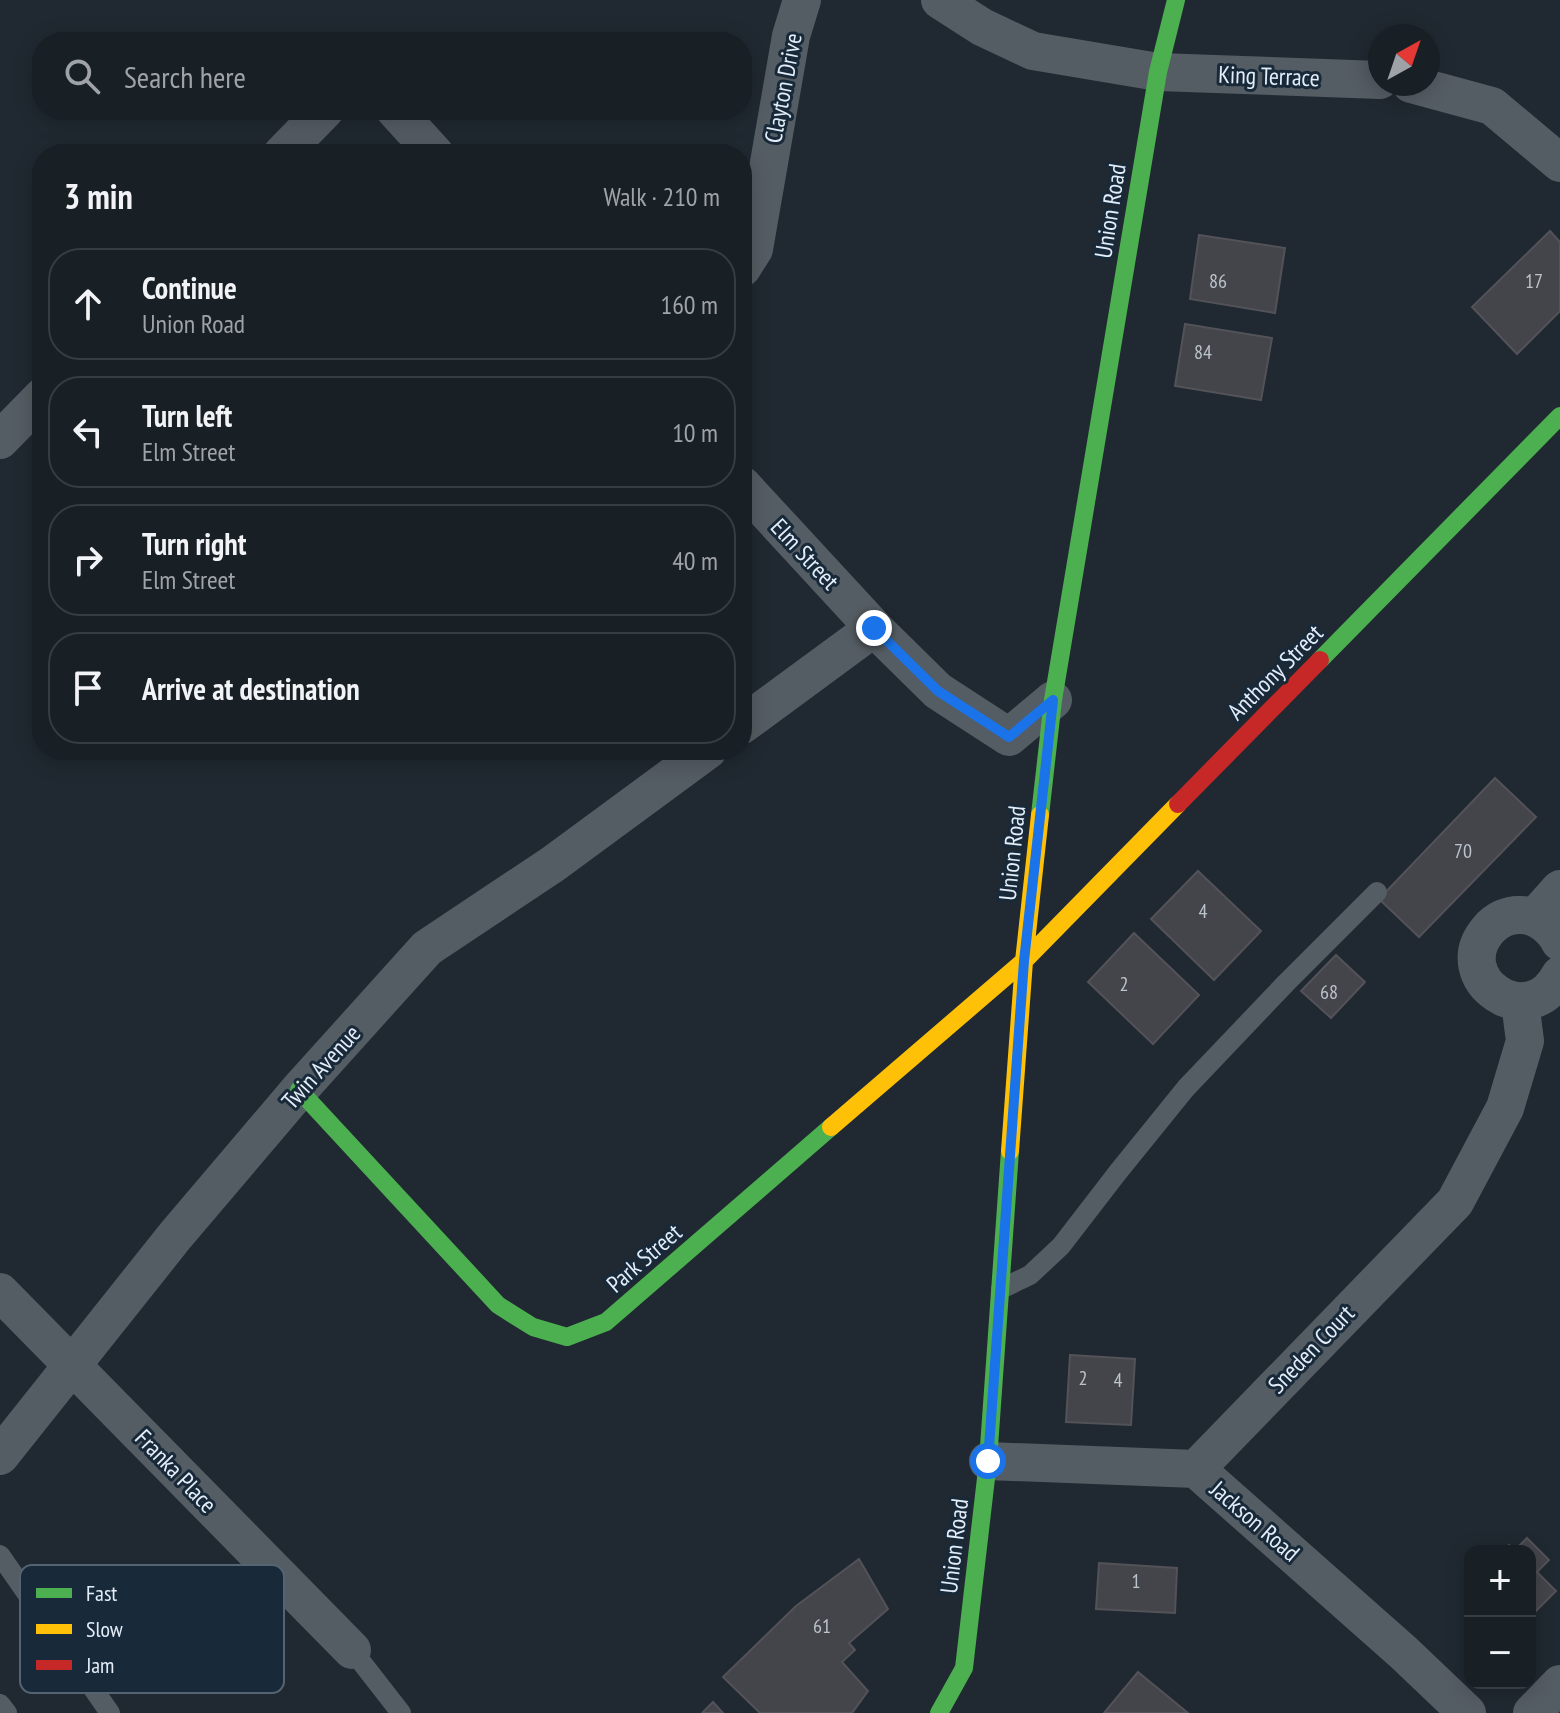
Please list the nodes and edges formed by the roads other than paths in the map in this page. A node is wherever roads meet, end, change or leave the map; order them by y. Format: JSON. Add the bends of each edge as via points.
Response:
{"nodes":[{"id":1,"x":802,"y":0,"type":"edge"},
{"id":2,"x":940,"y":0,"type":"edge"},
{"id":3,"x":1176,"y":0,"type":"edge"},
{"id":4,"x":1158,"y":72,"type":"junction"},
{"id":5,"x":1368,"y":80,"type":"edge"},
{"id":6,"x":1440,"y":92,"type":"edge"},
{"id":7,"x":315,"y":120,"type":"edge"},
{"id":8,"x":404,"y":120,"type":"edge"},
{"id":9,"x":292,"y":144,"type":"edge"},
{"id":10,"x":426,"y":144,"type":"edge"},
{"id":11,"x":1560,"y":163,"type":"edge"},
{"id":12,"x":752,"y":252,"type":"edge"},
{"id":13,"x":32,"y":407,"type":"edge"},
{"id":14,"x":1560,"y":416,"type":"edge"},
{"id":15,"x":0,"y":440,"type":"edge"},
{"id":16,"x":752,"y":496,"type":"edge"},
{"id":17,"x":874,"y":628,"type":"junction"},
{"id":18,"x":1053,"y":700,"type":"junction"},
{"id":19,"x":752,"y":718,"type":"edge"},
{"id":20,"x":694,"y":760,"type":"edge"},
{"id":21,"x":1560,"y":889,"type":"edge"},
{"id":22,"x":1377,"y":892,"type":"dead end"},
{"id":23,"x":1547,"y":929,"type":"edge"},
{"id":24,"x":1024,"y":961,"type":"junction"},
{"id":25,"x":1560,"y":975,"type":"edge"},
{"id":26,"x":1520,"y":1002,"type":"junction"},
{"id":27,"x":299,"y":1090,"type":"junction"},
{"id":28,"x":1001,"y":1289,"type":"junction"},
{"id":29,"x":0,"y":1292,"type":"edge"},
{"id":30,"x":72,"y":1365,"type":"junction"},
{"id":31,"x":0,"y":1456,"type":"edge"},
{"id":32,"x":988,"y":1461,"type":"junction"},
{"id":33,"x":1196,"y":1469,"type":"junction"},
{"id":34,"x":0,"y":1555,"type":"edge"},
{"id":35,"x":268,"y":1565,"type":"edge"},
{"id":36,"x":284,"y":1581,"type":"edge"},
{"id":37,"x":20,"y":1584,"type":"edge"},
{"id":38,"x":352,"y":1650,"type":"joint"},
{"id":39,"x":1560,"y":1684,"type":"edge"},
{"id":40,"x":96,"y":1693,"type":"edge"},
{"id":41,"x":0,"y":1704,"type":"edge"},
{"id":42,"x":7,"y":1713,"type":"edge"},
{"id":43,"x":110,"y":1713,"type":"edge"},
{"id":44,"x":401,"y":1713,"type":"edge"},
{"id":45,"x":939,"y":1713,"type":"edge"},
{"id":46,"x":1467,"y":1713,"type":"edge"},
{"id":47,"x":1532,"y":1713,"type":"edge"}],
"edges":[{"from":1,"to":12,"type":"street","name":"Clayton Drive"},
{"from":2,"to":4,"type":"street","name":"King Terrace","via":[[1033,51]]},
{"from":3,"to":4,"type":"street","name":"Union Road"},
{"from":4,"to":5,"type":"street","name":"King Terrace"},
{"from":4,"to":18,"type":"street","name":"Union Road"},
{"from":6,"to":11,"type":"street","via":[[1492,106]]},
{"from":7,"to":9,"type":"street"},
{"from":8,"to":10,"type":"street"},
{"from":13,"to":15,"type":"street"},
{"from":14,"to":24,"type":"street","name":"Anthony Street"},
{"from":16,"to":17,"type":"street","name":"Elm Street"},
{"from":17,"to":18,"type":"street","name":"Elm Street","via":[[938,691],[1009,737]]},
{"from":17,"to":19,"type":"street"},
{"from":18,"to":24,"type":"street","name":"Union Road"},
{"from":20,"to":27,"type":"street","name":"Twin Avenue","via":[[427,948]]},
{"from":21,"to":23,"type":"street"},
{"from":22,"to":28,"type":"lane","via":[[1186,1088],[1061,1246],[1030,1275]]},
{"from":23,"to":26,"type":"street","via":[[1520,914],[1505,917],[1482,936],[1477,966],[1482,980],[1492,992]]},
{"from":24,"to":27,"type":"street","name":"Park Street","via":[[606,1322],[567,1337],[533,1327],[498,1305]]},
{"from":24,"to":28,"type":"street","name":"Union Road"},
{"from":25,"to":26,"type":"street","via":[[1546,993]]},
{"from":26,"to":33,"type":"street","name":"Sneden Court","via":[[1525,1041],[1505,1108],[1455,1202]]},
{"from":27,"to":30,"type":"street","name":"Twin Avenue"},
{"from":28,"to":32,"type":"street","name":"Union Road"},
{"from":29,"to":30,"type":"street","name":"Franka Place"},
{"from":30,"to":31,"type":"street","name":"Twin Avenue"},
{"from":30,"to":35,"type":"street","name":"Franka Place"},
{"from":32,"to":33,"type":"street","name":"Jackson Road"},
{"from":32,"to":45,"type":"street","name":"Union Road","via":[[964,1668]]},
{"from":33,"to":46,"type":"street","name":"Jackson Road"},
{"from":34,"to":37,"type":"lane"},
{"from":36,"to":38,"type":"street","name":"Franka Place"},
{"from":38,"to":44,"type":"lane"},
{"from":39,"to":47,"type":"street"},
{"from":40,"to":43,"type":"lane"},
{"from":41,"to":42,"type":"lane"}]}
